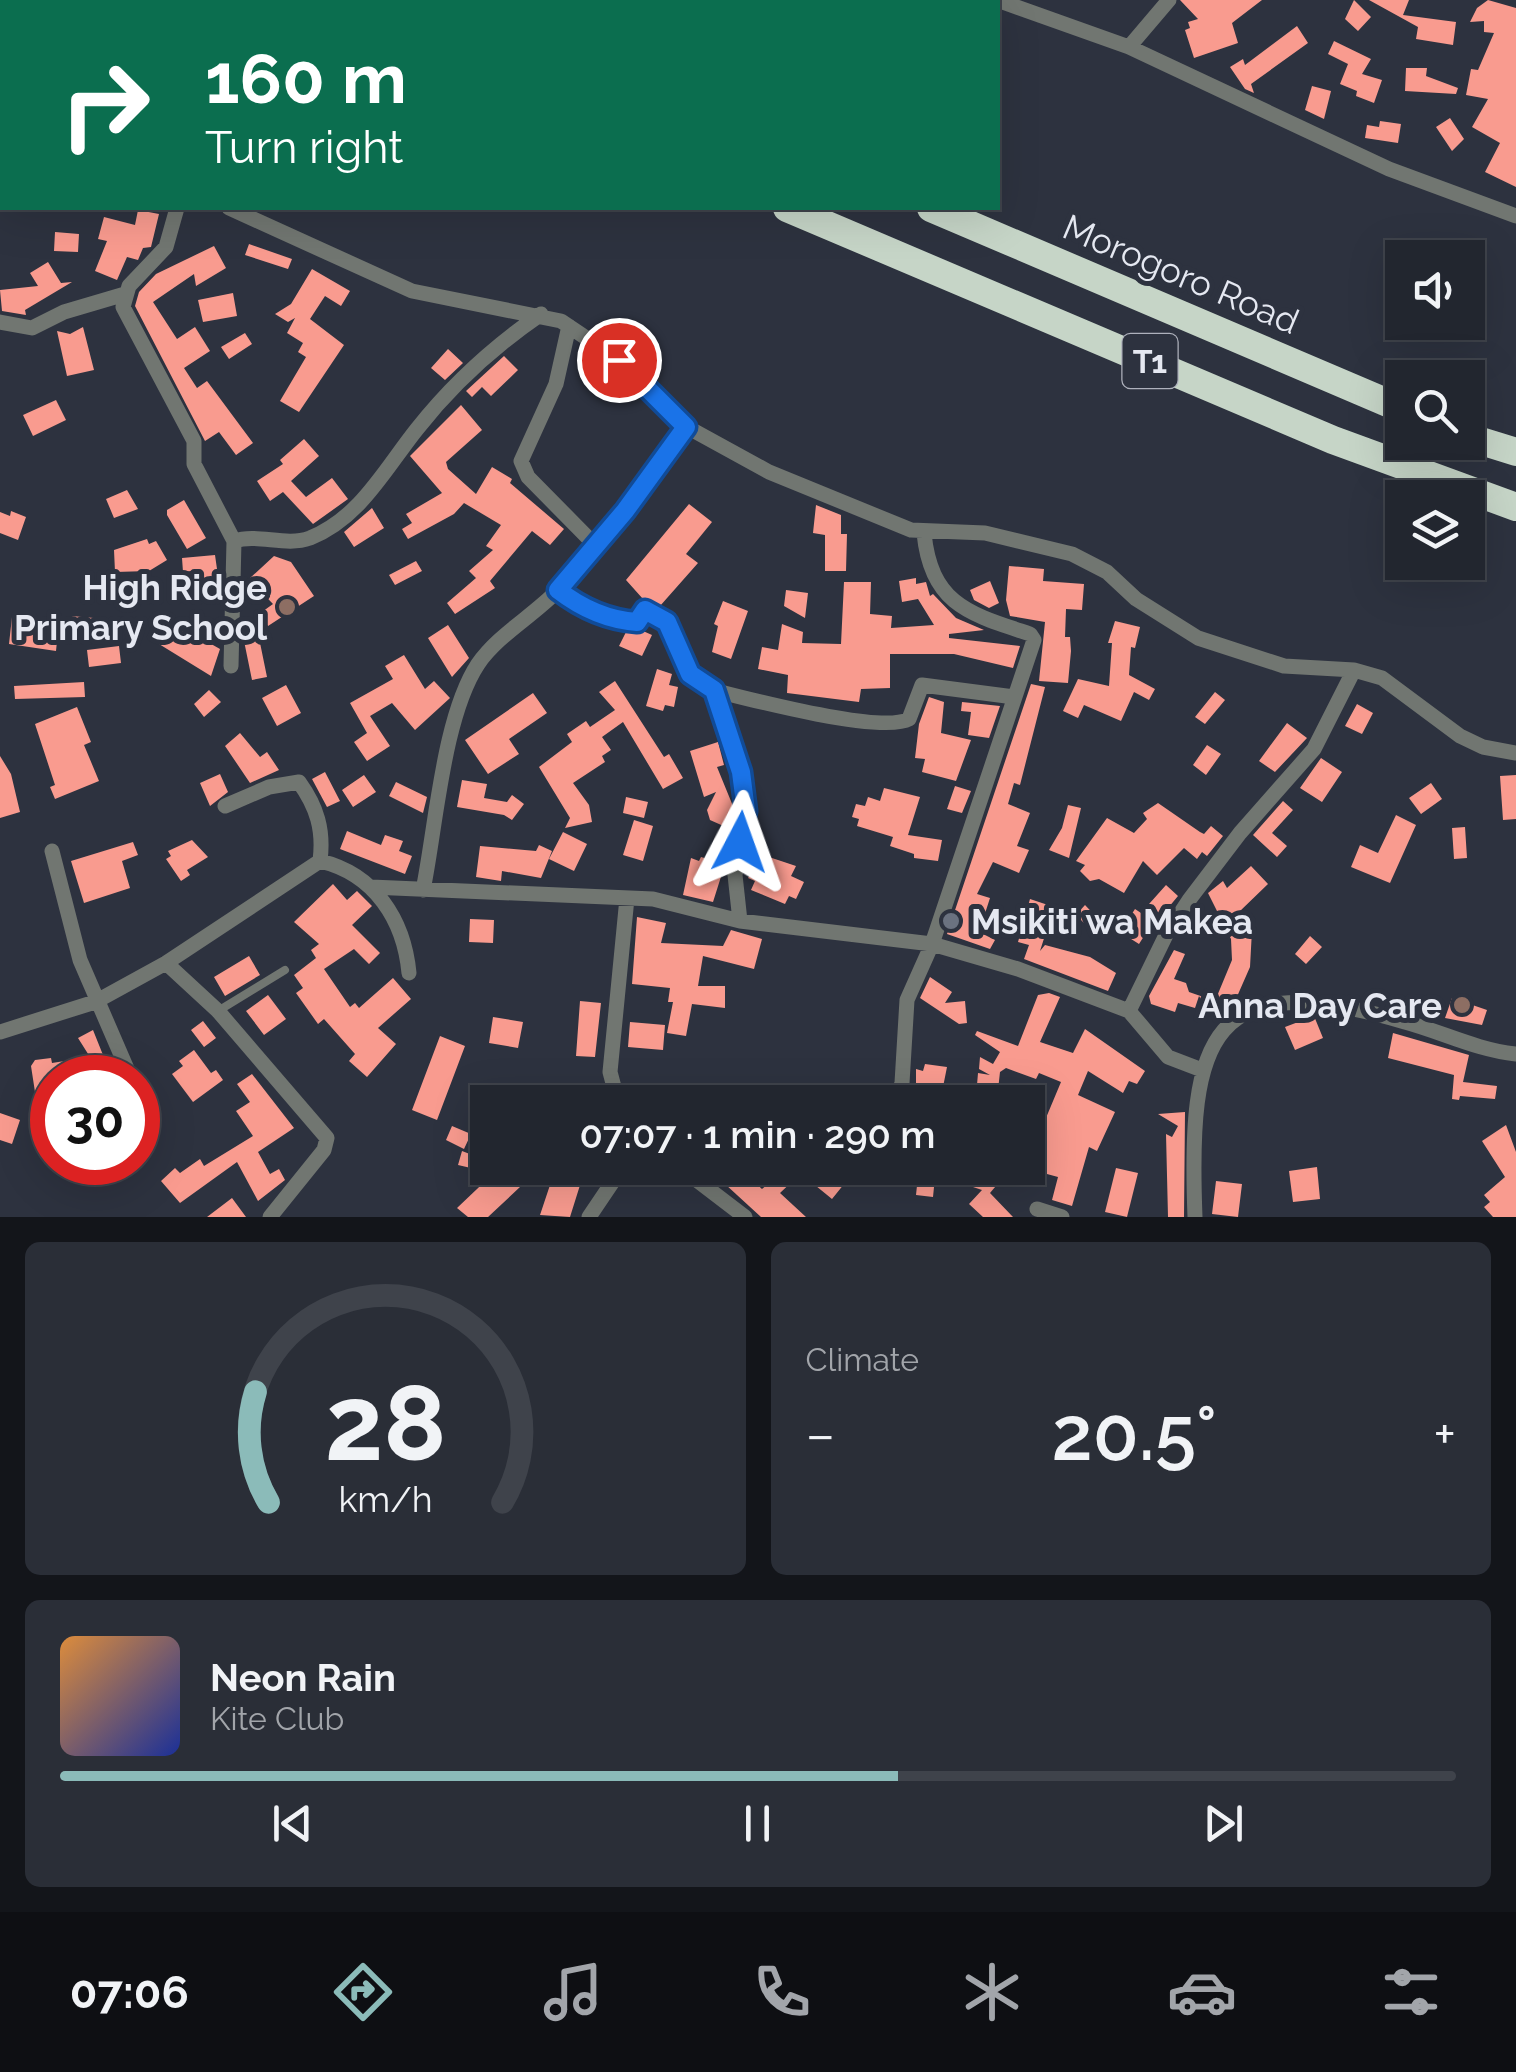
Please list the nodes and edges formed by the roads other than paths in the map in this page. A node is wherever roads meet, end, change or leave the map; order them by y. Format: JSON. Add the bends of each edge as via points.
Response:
{"nodes":[{"id":1,"x":1169,"y":0,"type":"edge"},
{"id":2,"x":1000,"y":1,"type":"edge"},
{"id":3,"x":1129,"y":47,"type":"junction"},
{"id":4,"x":175,"y":210,"type":"edge"},
{"id":5,"x":233,"y":210,"type":"edge"},
{"id":6,"x":792,"y":210,"type":"edge"},
{"id":7,"x":936,"y":210,"type":"edge"},
{"id":8,"x":1516,"y":216,"type":"edge"},
{"id":9,"x":125,"y":294,"type":"junction"},
{"id":10,"x":541,"y":314,"type":"junction"},
{"id":11,"x":0,"y":322,"type":"edge"},
{"id":12,"x":569,"y":326,"type":"junction"},
{"id":13,"x":1385,"y":402,"type":"edge"},
{"id":14,"x":686,"y":427,"type":"junction"},
{"id":15,"x":1485,"y":442,"type":"edge"},
{"id":16,"x":1516,"y":452,"type":"edge"},
{"id":17,"x":1516,"y":507,"type":"edge"},
{"id":18,"x":924,"y":533,"type":"junction"},
{"id":19,"x":234,"y":541,"type":"junction"},
{"id":20,"x":596,"y":546,"type":"junction"},
{"id":21,"x":558,"y":590,"type":"junction"},
{"id":22,"x":231,"y":666,"type":"dead end"},
{"id":23,"x":1354,"y":670,"type":"junction"},
{"id":24,"x":714,"y":690,"type":"junction"},
{"id":25,"x":1014,"y":697,"type":"junction"},
{"id":26,"x":1516,"y":754,"type":"edge"},
{"id":27,"x":225,"y":806,"type":"dead end"},
{"id":28,"x":52,"y":852,"type":"dead end"},
{"id":29,"x":320,"y":860,"type":"junction"},
{"id":30,"x":371,"y":887,"type":"junction"},
{"id":31,"x":422,"y":890,"type":"junction"},
{"id":32,"x":627,"y":898,"type":"junction"},
{"id":33,"x":740,"y":921,"type":"junction"},
{"id":34,"x":932,"y":944,"type":"junction"},
{"id":35,"x":166,"y":963,"type":"junction"},
{"id":36,"x":285,"y":970,"type":"dead end"},
{"id":37,"x":409,"y":973,"type":"dead end"},
{"id":38,"x":95,"y":1002,"type":"junction"},
{"id":39,"x":1129,"y":1011,"type":"junction"},
{"id":40,"x":218,"y":1012,"type":"junction"},
{"id":41,"x":0,"y":1032,"type":"edge"},
{"id":42,"x":1516,"y":1054,"type":"edge"},
{"id":43,"x":120,"y":1055,"type":"edge"},
{"id":44,"x":1202,"y":1070,"type":"junction"},
{"id":45,"x":613,"y":1085,"type":"edge"},
{"id":46,"x":902,"y":1085,"type":"edge"},
{"id":47,"x":610,"y":1185,"type":"edge"},
{"id":48,"x":704,"y":1185,"type":"edge"},
{"id":49,"x":1037,"y":1209,"type":"dead end"},
{"id":50,"x":270,"y":1217,"type":"edge"},
{"id":51,"x":588,"y":1217,"type":"edge"},
{"id":52,"x":746,"y":1217,"type":"edge"},
{"id":53,"x":1062,"y":1217,"type":"edge"},
{"id":54,"x":1195,"y":1217,"type":"edge"}],
"edges":[{"from":1,"to":3,"type":"street"},
{"from":2,"to":3,"type":"street"},
{"from":3,"to":8,"type":"street","via":[[1390,169]]},
{"from":4,"to":9,"type":"street","via":[[166,247]]},
{"from":5,"to":10,"type":"street","via":[[412,291]]},
{"from":6,"to":17,"type":"highway","number":"T1","via":[[1333,440]]},
{"from":7,"to":13,"type":"highway","name":"Morogoro Road","number":"T1"},
{"from":9,"to":11,"type":"street","via":[[32,328]]},
{"from":9,"to":19,"type":"street","via":[[128,320],[194,441],[194,464]]},
{"from":10,"to":12,"type":"street"},
{"from":10,"to":19,"type":"street","via":[[476,368],[416,429],[374,489],[322,532],[306,540]]},
{"from":12,"to":14,"type":"street","via":[[619,360]]},
{"from":12,"to":20,"type":"street","via":[[556,384],[521,460],[528,477]]},
{"from":14,"to":18,"type":"street","via":[[769,472]]},
{"from":14,"to":20,"type":"street"},
{"from":15,"to":16,"type":"highway"},
{"from":18,"to":23,"type":"street","via":[[985,534],[1072,554],[1107,572],[1148,607],[1233,653],[1284,666]]},
{"from":18,"to":25,"type":"street","via":[[934,575],[950,599],[1032,637]]},
{"from":19,"to":22,"type":"street"},
{"from":20,"to":21,"type":"street"},
{"from":21,"to":24,"type":"street","via":[[578,606],[622,621],[637,622],[645,610],[654,613],[667,622],[690,674]]},
{"from":21,"to":31,"type":"street","via":[[495,646],[470,681],[442,773]]},
{"from":23,"to":26,"type":"street","via":[[1400,687],[1482,747]]},
{"from":23,"to":39,"type":"street","via":[[1314,749],[1181,912]]},
{"from":24,"to":25,"type":"street","via":[[899,723],[908,718],[922,685]]},
{"from":24,"to":33,"type":"street","via":[[744,795],[735,875]]},
{"from":25,"to":34,"type":"street"},
{"from":27,"to":29,"type":"street","via":[[299,782],[320,823]]},
{"from":28,"to":38,"type":"street"},
{"from":29,"to":30,"type":"street"},
{"from":29,"to":35,"type":"street"},
{"from":30,"to":31,"type":"street"},
{"from":30,"to":37,"type":"street","via":[[399,922]]},
{"from":31,"to":32,"type":"street"},
{"from":32,"to":33,"type":"street"},
{"from":32,"to":45,"type":"street"},
{"from":33,"to":34,"type":"street"},
{"from":34,"to":39,"type":"street"},
{"from":34,"to":46,"type":"street","via":[[907,1000]]},
{"from":35,"to":38,"type":"street"},
{"from":35,"to":40,"type":"street"},
{"from":36,"to":40,"type":"lane"},
{"from":38,"to":41,"type":"street"},
{"from":38,"to":43,"type":"street"},
{"from":39,"to":44,"type":"street","via":[[1168,1056]]},
{"from":40,"to":50,"type":"street","via":[[327,1138]]},
{"from":42,"to":44,"type":"street","via":[[1331,1002],[1284,1000],[1252,1007],[1226,1027]]},
{"from":44,"to":54,"type":"street"},
{"from":47,"to":51,"type":"street"},
{"from":48,"to":52,"type":"street"},
{"from":49,"to":53,"type":"street"}]}
